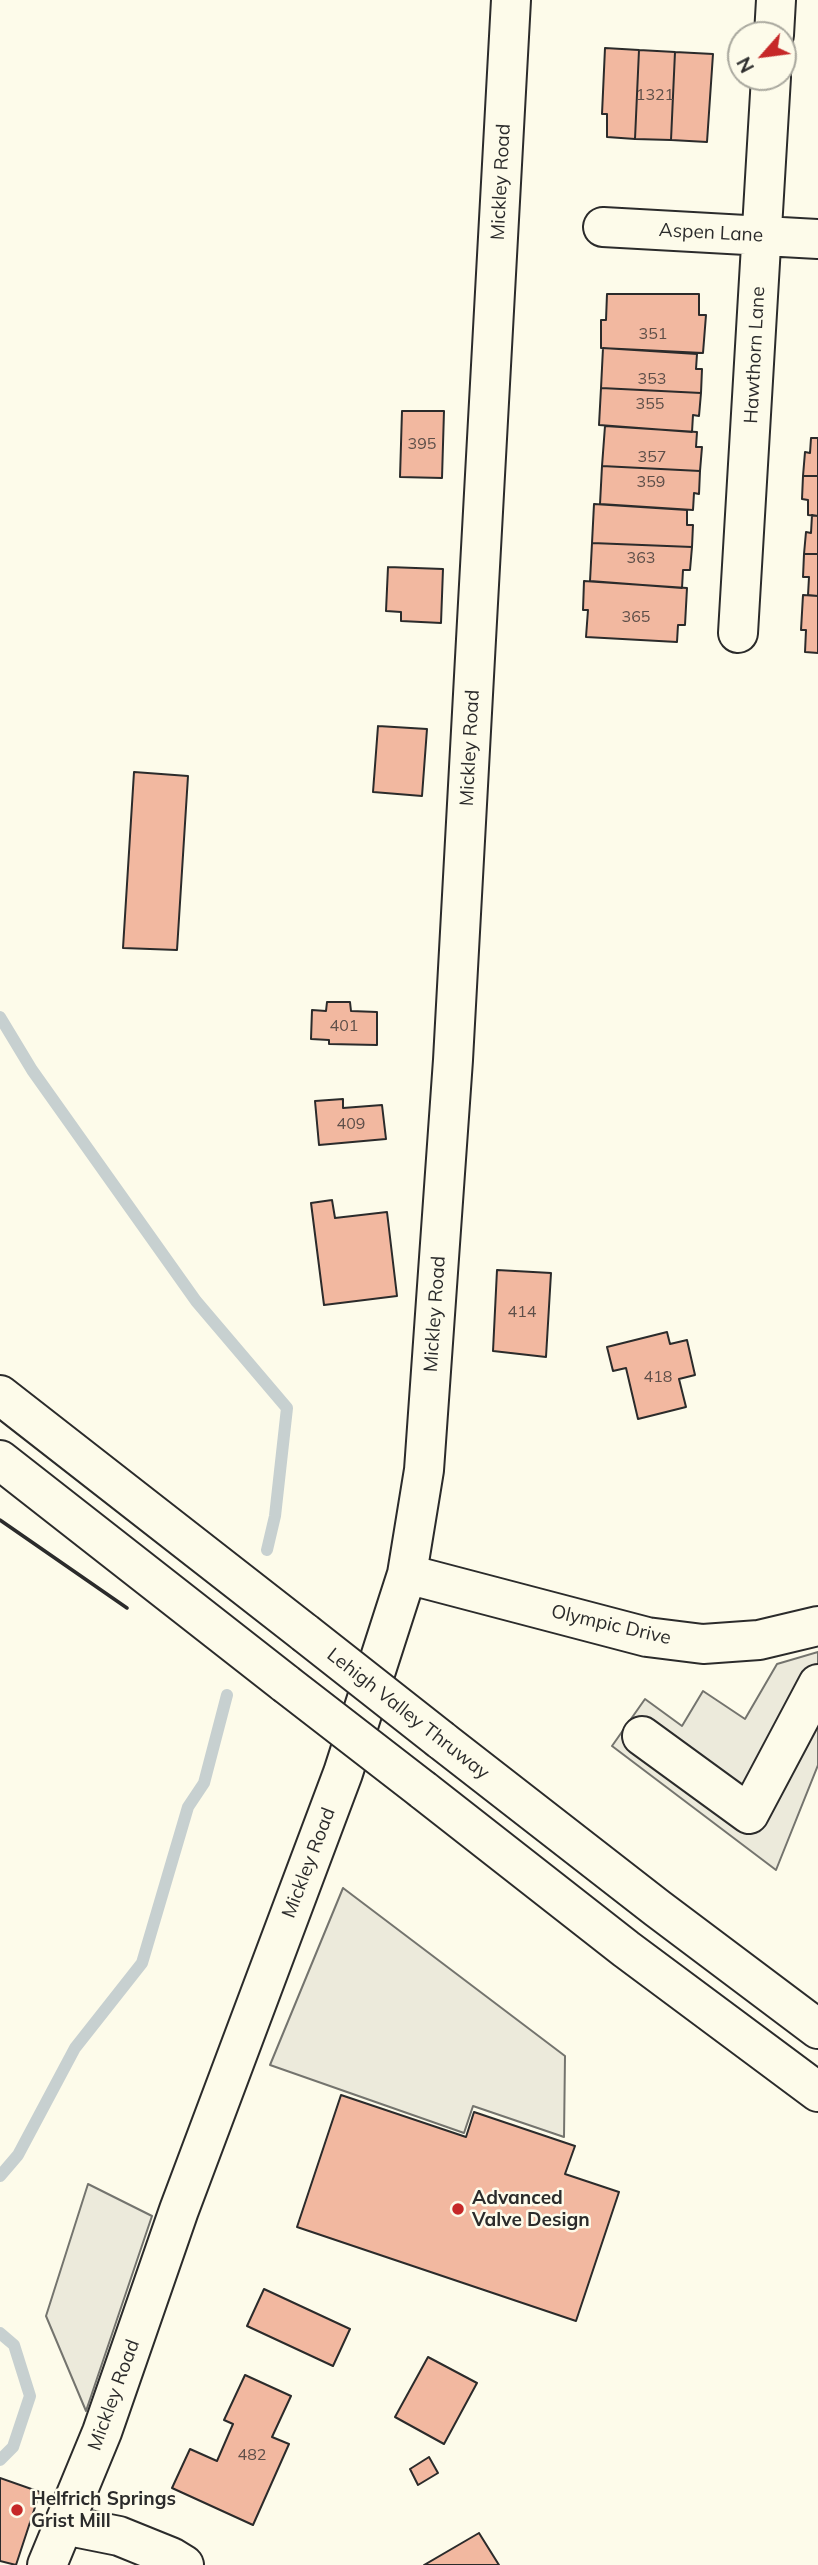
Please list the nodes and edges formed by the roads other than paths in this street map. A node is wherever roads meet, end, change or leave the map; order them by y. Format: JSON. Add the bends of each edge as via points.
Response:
{"nodes":[{"id":1,"x":511,"y":0,"type":"edge"},
{"id":2,"x":776,"y":0,"type":"edge"},
{"id":3,"x":775,"y":21,"type":"edge"},
{"id":4,"x":770,"y":91,"type":"edge"},
{"id":5,"x":603,"y":227,"type":"dead end"},
{"id":6,"x":762,"y":236,"type":"junction"},
{"id":7,"x":818,"y":239,"type":"edge"},
{"id":8,"x":738,"y":633,"type":"dead end"},
{"id":9,"x":0,"y":1395,"type":"edge"},
{"id":10,"x":0,"y":1460,"type":"edge"},
{"id":11,"x":407,"y":1574,"type":"junction"},
{"id":12,"x":818,"y":1626,"type":"edge"},
{"id":13,"x":818,"y":1684,"type":"edge"},
{"id":14,"x":642,"y":1736,"type":"dead end"},
{"id":15,"x":818,"y":2029,"type":"edge"},
{"id":16,"x":818,"y":2092,"type":"edge"},
{"id":17,"x":64,"y":2525,"type":"junction"},
{"id":18,"x":47,"y":2565,"type":"edge"},
{"id":19,"x":184,"y":2565,"type":"edge"}],
"edges":[{"from":1,"to":11,"type":"main road","name":"Mickley Road","via":[[452,1074],[424,1469]]},
{"from":2,"to":3,"type":"main road"},
{"from":4,"to":6,"type":"main road","name":"Hawthorn Lane"},
{"from":5,"to":6,"type":"main road","name":"Aspen Lane"},
{"from":6,"to":7,"type":"main road","name":"Aspen Lane"},
{"from":6,"to":8,"type":"main road","name":"Hawthorn Lane"},
{"from":9,"to":15,"type":"main road","name":"Lehigh Valley Thruway","bridge":true},
{"from":10,"to":16,"type":"main road","bridge":true,"via":[[626,1949]]},
{"from":11,"to":12,"type":"main road","name":"Olympic Drive","via":[[647,1637],[714,1643],[760,1640]]},
{"from":11,"to":17,"type":"main road","name":"Mickley Road","via":[[343,1773]]},
{"from":13,"to":14,"type":"main road","via":[[749,1814]]},
{"from":17,"to":18,"type":"main road","name":"Mickley Road"},
{"from":17,"to":19,"type":"main road","via":[[119,2536]]}]}
